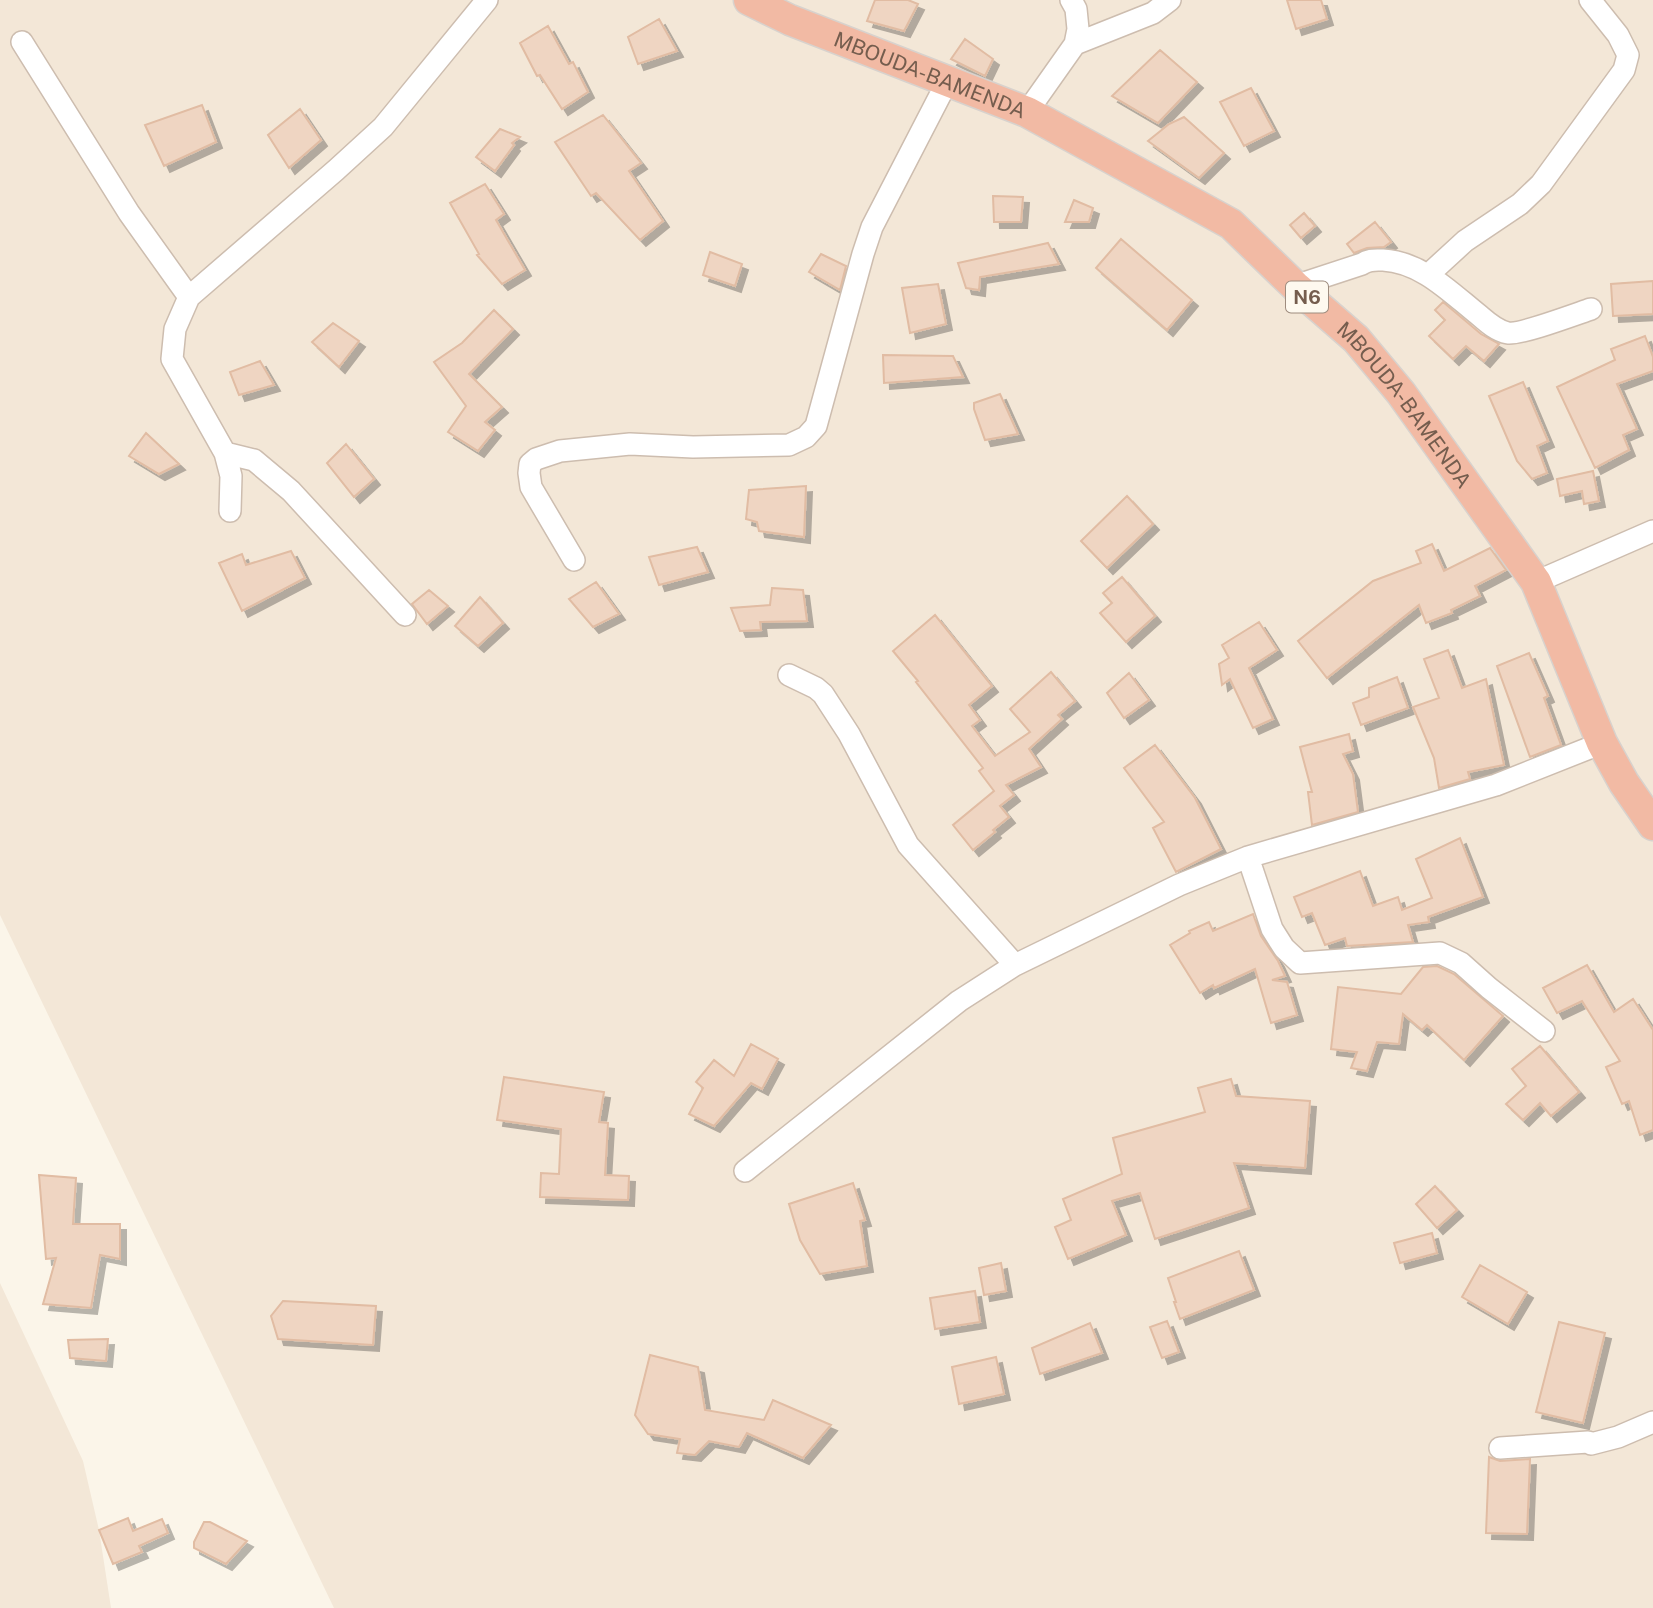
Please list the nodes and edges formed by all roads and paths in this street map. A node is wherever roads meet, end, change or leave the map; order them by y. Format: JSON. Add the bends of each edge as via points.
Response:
{"nodes":[{"id":1,"x":487,"y":0,"type":"edge"},
{"id":2,"x":749,"y":0,"type":"edge"},
{"id":3,"x":1071,"y":0,"type":"edge"},
{"id":4,"x":1170,"y":0,"type":"edge"},
{"id":5,"x":1590,"y":0,"type":"edge"},
{"id":6,"x":22,"y":41,"type":"dead end"},
{"id":7,"x":1075,"y":44,"type":"junction"},
{"id":8,"x":947,"y":82,"type":"junction"},
{"id":9,"x":1027,"y":112,"type":"junction"},
{"id":10,"x":1428,"y":275,"type":"junction"},
{"id":11,"x":1295,"y":286,"type":"junction"},
{"id":12,"x":189,"y":297,"type":"junction"},
{"id":13,"x":1591,"y":309,"type":"dead end"},
{"id":14,"x":225,"y":453,"type":"junction"},
{"id":15,"x":230,"y":511,"type":"dead end"},
{"id":16,"x":1653,"y":531,"type":"edge"},
{"id":17,"x":574,"y":559,"type":"dead end"},
{"id":18,"x":1536,"y":582,"type":"junction"},
{"id":19,"x":405,"y":615,"type":"dead end"},
{"id":20,"x":789,"y":675,"type":"dead end"},
{"id":21,"x":1602,"y":743,"type":"junction"},
{"id":22,"x":1653,"y":825,"type":"edge"},
{"id":23,"x":1248,"y":857,"type":"junction"},
{"id":24,"x":1015,"y":965,"type":"junction"},
{"id":25,"x":1544,"y":1031,"type":"dead end"},
{"id":26,"x":745,"y":1171,"type":"dead end"},
{"id":27,"x":1653,"y":1422,"type":"edge"},
{"id":28,"x":1500,"y":1448,"type":"dead end"}],
"edges":[{"from":1,"to":12,"type":"street","via":[[383,127]]},
{"from":2,"to":8,"type":"highway","name":"MBOUDA-BAMENDA","number":"N6"},
{"from":3,"to":7,"type":"street","via":[[1078,29]]},
{"from":4,"to":7,"type":"street","via":[[1153,13]]},
{"from":5,"to":10,"type":"street","via":[[1628,55],[1624,70],[1541,184]]},
{"from":6,"to":12,"type":"street","via":[[129,213]]},
{"from":7,"to":9,"type":"street"},
{"from":8,"to":9,"type":"highway","name":"MBOUDA-BAMENDA","number":"N6"},
{"from":8,"to":17,"type":"street","via":[[872,227],[816,426],[789,445],[630,444],[561,451],[536,459],[530,464],[531,487]]},
{"from":9,"to":11,"type":"highway","name":"MBOUDA-BAMENDA","number":"N6","via":[[1231,224]]},
{"from":10,"to":11,"type":"street","via":[[1389,261],[1367,260]]},
{"from":10,"to":13,"type":"street","via":[[1492,326],[1508,333]]},
{"from":11,"to":18,"type":"highway","name":"MBOUDA-BAMENDA","number":"N6","via":[[1356,339],[1401,393]]},
{"from":12,"to":14,"type":"street","via":[[175,330],[172,359]]},
{"from":14,"to":15,"type":"street","via":[[231,477]]},
{"from":14,"to":19,"type":"street","via":[[254,460],[291,491]]},
{"from":16,"to":18,"type":"street"},
{"from":18,"to":21,"type":"highway","name":"MBOUDA-BAMENDA","number":"N6"},
{"from":20,"to":24,"type":"street","via":[[823,694],[908,845]]},
{"from":21,"to":22,"type":"highway","name":"MBOUDA-BAMENDA","number":"N6"},
{"from":21,"to":23,"type":"street","via":[[1496,785]]},
{"from":23,"to":24,"type":"street"},
{"from":23,"to":25,"type":"street","via":[[1272,929],[1300,963],[1440,953],[1461,963]]},
{"from":24,"to":26,"type":"street","via":[[959,1001]]},
{"from":27,"to":28,"type":"street","via":[[1591,1444]]}]}
